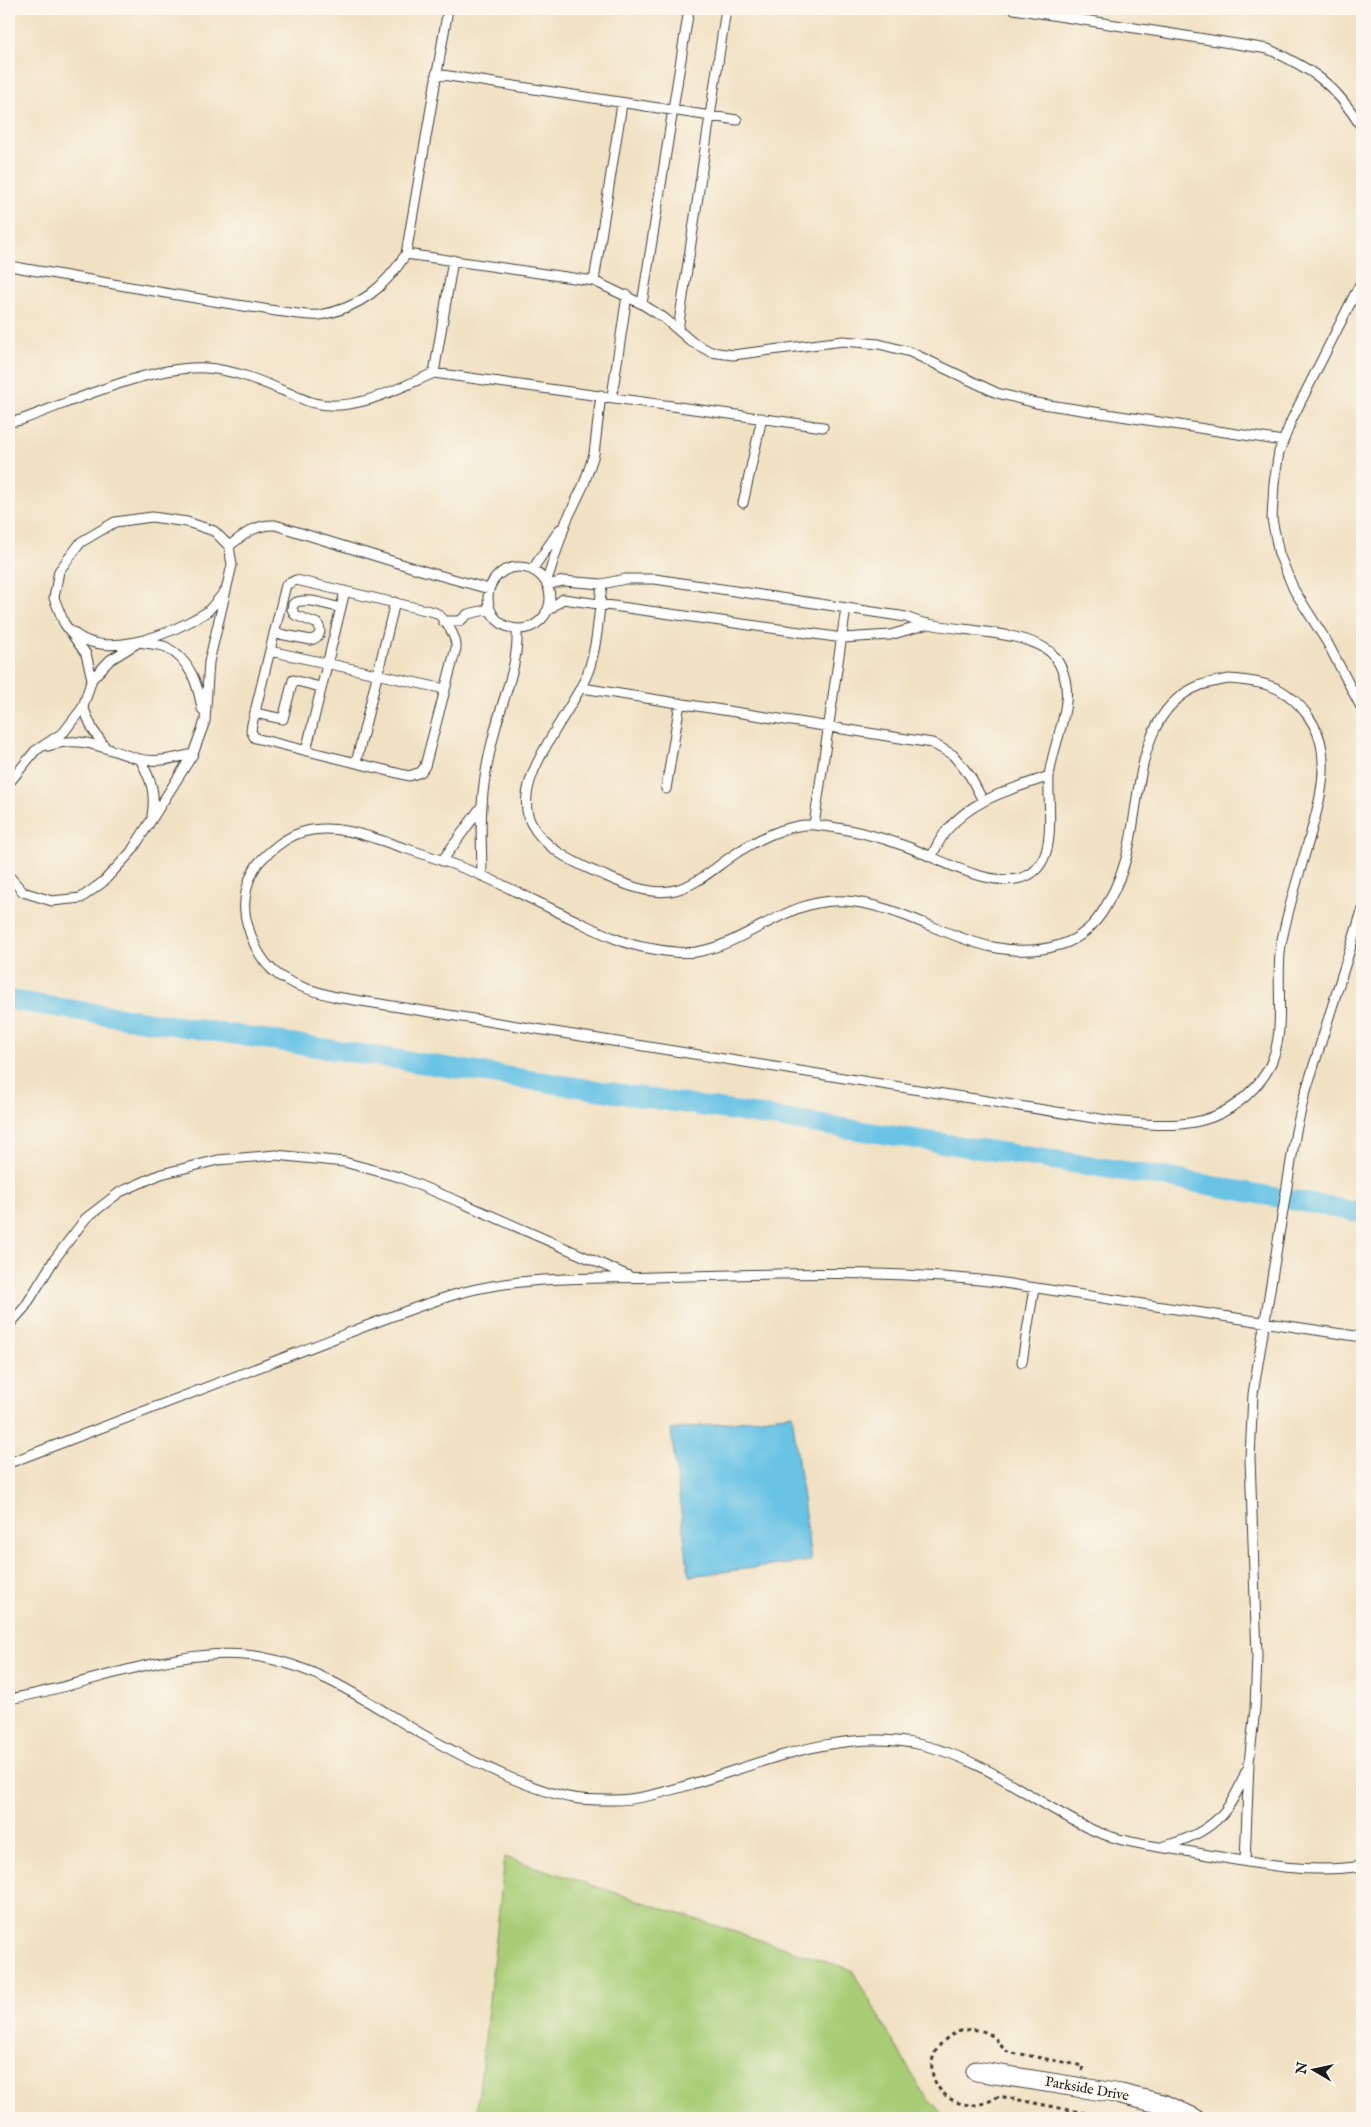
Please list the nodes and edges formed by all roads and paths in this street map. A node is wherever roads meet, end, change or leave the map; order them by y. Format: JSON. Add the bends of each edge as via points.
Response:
{"nodes":[{"id":1,"x":448,"y":9,"type":"edge"},
{"id":2,"x":689,"y":9,"type":"edge"},
{"id":3,"x":726,"y":9,"type":"edge"},
{"id":4,"x":1014,"y":9,"type":"edge"},
{"id":5,"x":436,"y":74,"type":"junction"},
{"id":6,"x":622,"y":104,"type":"junction"},
{"id":7,"x":673,"y":111,"type":"junction"},
{"id":8,"x":709,"y":116,"type":"junction"},
{"id":9,"x":737,"y":120,"type":"dead end"},
{"id":10,"x":1362,"y":128,"type":"edge"},
{"id":11,"x":406,"y":254,"type":"junction"},
{"id":12,"x":452,"y":260,"type":"junction"},
{"id":13,"x":9,"y":266,"type":"edge"},
{"id":14,"x":1362,"y":280,"type":"edge"},
{"id":15,"x":594,"y":281,"type":"junction"},
{"id":16,"x":627,"y":295,"type":"junction"},
{"id":17,"x":642,"y":304,"type":"junction"},
{"id":18,"x":678,"y":330,"type":"junction"},
{"id":19,"x":434,"y":373,"type":"junction"},
{"id":20,"x":601,"y":395,"type":"junction"},
{"id":21,"x":612,"y":396,"type":"junction"},
{"id":22,"x":762,"y":418,"type":"junction"},
{"id":23,"x":9,"y":422,"type":"edge"},
{"id":24,"x":823,"y":427,"type":"dead end"},
{"id":25,"x":1283,"y":441,"type":"junction"},
{"id":26,"x":742,"y":503,"type":"dead end"},
{"id":27,"x":566,"y":522,"type":"junction"},
{"id":28,"x":229,"y":546,"type":"junction"},
{"id":29,"x":532,"y":570,"type":"junction"},
{"id":30,"x":546,"y":584,"type":"junction"},
{"id":31,"x":602,"y":584,"type":"junction"},
{"id":32,"x":228,"y":588,"type":"junction"},
{"id":33,"x":489,"y":589,"type":"junction"},
{"id":34,"x":345,"y":591,"type":"junction"},
{"id":35,"x":395,"y":602,"type":"junction"},
{"id":36,"x":600,"y":602,"type":"junction"},
{"id":37,"x":341,"y":608,"type":"junction"},
{"id":38,"x":846,"y":608,"type":"junction"},
{"id":39,"x":490,"y":610,"type":"junction"},
{"id":40,"x":546,"y":612,"type":"junction"},
{"id":41,"x":443,"y":621,"type":"junction"},
{"id":42,"x":64,"y":623,"type":"junction"},
{"id":43,"x":928,"y":624,"type":"junction"},
{"id":44,"x":517,"y":630,"type":"junction"},
{"id":45,"x":274,"y":633,"type":"junction"},
{"id":46,"x":843,"y":638,"type":"junction"},
{"id":47,"x":139,"y":642,"type":"junction"},
{"id":48,"x":270,"y":650,"type":"junction"},
{"id":49,"x":327,"y":662,"type":"junction"},
{"id":50,"x":378,"y":674,"type":"junction"},
{"id":51,"x":92,"y":679,"type":"junction"},
{"id":52,"x":320,"y":687,"type":"junction"},
{"id":53,"x":582,"y":688,"type":"junction"},
{"id":54,"x":445,"y":689,"type":"junction"},
{"id":55,"x":680,"y":703,"type":"junction"},
{"id":56,"x":84,"y":707,"type":"junction"},
{"id":57,"x":1362,"y":709,"type":"edge"},
{"id":58,"x":255,"y":713,"type":"junction"},
{"id":59,"x":204,"y":721,"type":"junction"},
{"id":60,"x":830,"y":727,"type":"junction"},
{"id":61,"x":105,"y":746,"type":"junction"},
{"id":62,"x":35,"y":750,"type":"junction"},
{"id":63,"x":306,"y":751,"type":"junction"},
{"id":64,"x":193,"y":754,"type":"junction"},
{"id":65,"x":140,"y":759,"type":"junction"},
{"id":66,"x":356,"y":763,"type":"junction"},
{"id":67,"x":1049,"y":776,"type":"junction"},
{"id":68,"x":9,"y":783,"type":"edge"},
{"id":69,"x":666,"y":789,"type":"dead end"},
{"id":70,"x":983,"y":801,"type":"junction"},
{"id":71,"x":481,"y":807,"type":"junction"},
{"id":72,"x":151,"y":820,"type":"junction"},
{"id":73,"x":814,"y":825,"type":"junction"},
{"id":74,"x":930,"y":857,"type":"junction"},
{"id":75,"x":442,"y":861,"type":"junction"},
{"id":76,"x":9,"y":876,"type":"edge"},
{"id":77,"x":482,"y":876,"type":"junction"},
{"id":78,"x":1362,"y":911,"type":"edge"},
{"id":79,"x":632,"y":1278,"type":"junction"},
{"id":80,"x":1034,"y":1288,"type":"junction"},
{"id":81,"x":1266,"y":1322,"type":"junction"},
{"id":82,"x":9,"y":1325,"type":"edge"},
{"id":83,"x":1362,"y":1337,"type":"edge"},
{"id":84,"x":1022,"y":1362,"type":"dead end"},
{"id":85,"x":9,"y":1463,"type":"edge"},
{"id":86,"x":9,"y":1699,"type":"edge"},
{"id":87,"x":1249,"y":1763,"type":"junction"},
{"id":88,"x":1161,"y":1847,"type":"junction"},
{"id":89,"x":1245,"y":1861,"type":"junction"},
{"id":90,"x":1362,"y":1866,"type":"edge"},
{"id":91,"x":976,"y":2071,"type":"dead end"},
{"id":92,"x":1074,"y":2111,"type":"dead end"},
{"id":93,"x":1110,"y":2118,"type":"edge"},
{"id":94,"x":1194,"y":2118,"type":"edge"}],
"edges":[{"from":1,"to":5,"type":"lane"},
{"from":2,"to":7,"type":"lane"},
{"from":3,"to":8,"type":"lane"},
{"from":4,"to":10,"type":"lane","via":[[1268,49],[1302,64],[1327,82],[1350,107]]},
{"from":5,"to":6,"type":"lane"},
{"from":5,"to":11,"type":"lane"},
{"from":6,"to":7,"type":"lane"},
{"from":6,"to":15,"type":"lane"},
{"from":7,"to":8,"type":"lane"},
{"from":7,"to":17,"type":"lane"},
{"from":8,"to":9,"type":"lane"},
{"from":8,"to":18,"type":"lane"},
{"from":11,"to":12,"type":"lane"},
{"from":11,"to":13,"type":"lane","via":[[374,294],[348,307],[318,315],[220,302]]},
{"from":12,"to":15,"type":"lane"},
{"from":12,"to":19,"type":"lane"},
{"from":14,"to":25,"type":"lane"},
{"from":15,"to":16,"type":"lane"},
{"from":16,"to":17,"type":"lane"},
{"from":16,"to":21,"type":"lane"},
{"from":17,"to":18,"type":"lane"},
{"from":18,"to":25,"type":"lane","via":[[711,352],[733,355],[843,341],[879,344],[910,352],[997,393],[1028,401]]},
{"from":19,"to":20,"type":"lane"},
{"from":19,"to":23,"type":"lane","via":[[346,405],[315,403],[233,372],[205,368],[169,371]]},
{"from":20,"to":21,"type":"lane"},
{"from":20,"to":27,"type":"lane","via":[[594,454]]},
{"from":21,"to":22,"type":"lane"},
{"from":22,"to":24,"type":"lane"},
{"from":22,"to":26,"type":"lane"},
{"from":25,"to":57,"type":"lane","via":[[1274,483],[1272,519],[1279,554],[1294,590],[1327,642]]},
{"from":27,"to":29,"type":"lane"},
{"from":27,"to":30,"type":"lane"},
{"from":28,"to":32,"type":"lane","via":[[232,565]]},
{"from":28,"to":33,"type":"lane","via":[[254,528],[264,524],[275,525]]},
{"from":28,"to":42,"type":"lane","via":[[214,531],[187,522],[152,517],[115,522],[81,542],[59,571],[54,598]]},
{"from":29,"to":30,"type":"lane"},
{"from":29,"to":33,"type":"lane","via":[[523,567],[506,570],[498,575]]},
{"from":30,"to":31,"type":"lane","via":[[563,581]]},
{"from":30,"to":40,"type":"lane","via":[[549,599]]},
{"from":31,"to":36,"type":"lane"},
{"from":31,"to":38,"type":"lane","via":[[625,579],[655,579]]},
{"from":32,"to":47,"type":"lane","via":[[207,612]]},
{"from":32,"to":59,"type":"lane","via":[[209,662]]},
{"from":33,"to":39,"type":"lane"},
{"from":34,"to":35,"type":"lane"},
{"from":34,"to":37,"type":"lane"},
{"from":34,"to":45,"type":"lane","via":[[296,580],[291,582],[285,589]]},
{"from":35,"to":41,"type":"lane","via":[[434,612]]},
{"from":35,"to":50,"type":"lane"},
{"from":36,"to":40,"type":"lane","via":[[563,599]]},
{"from":36,"to":46,"type":"lane"},
{"from":36,"to":53,"type":"lane","via":[[596,642]]},
{"from":37,"to":45,"type":"lane","via":[[298,601],[293,604],[295,615],[318,624],[320,635],[311,640]]},
{"from":37,"to":49,"type":"lane"},
{"from":38,"to":43,"type":"lane"},
{"from":38,"to":46,"type":"lane"},
{"from":39,"to":41,"type":"lane","via":[[468,614],[460,621]]},
{"from":39,"to":44,"type":"lane","via":[[501,624]]},
{"from":40,"to":44,"type":"lane","via":[[531,627]]},
{"from":41,"to":54,"type":"lane","via":[[456,644]]},
{"from":42,"to":47,"type":"lane","via":[[79,637],[103,644]]},
{"from":42,"to":51,"type":"lane","via":[[86,654]]},
{"from":43,"to":46,"type":"lane","via":[[890,635]]},
{"from":43,"to":67,"type":"lane","via":[[1013,637],[1038,645],[1052,654],[1067,685],[1066,705]]},
{"from":44,"to":71,"type":"lane","via":[[518,644],[512,675],[494,732]]},
{"from":45,"to":48,"type":"lane"},
{"from":46,"to":60,"type":"lane"},
{"from":47,"to":51,"type":"lane","via":[[110,660]]},
{"from":47,"to":59,"type":"lane","via":[[165,647],[188,665],[199,689]]},
{"from":48,"to":49,"type":"lane"},
{"from":48,"to":58,"type":"lane"},
{"from":49,"to":50,"type":"lane"},
{"from":49,"to":52,"type":"lane"},
{"from":50,"to":54,"type":"lane"},
{"from":50,"to":66,"type":"lane"},
{"from":51,"to":56,"type":"lane"},
{"from":52,"to":58,"type":"lane","via":[[293,680],[283,719]]},
{"from":52,"to":63,"type":"lane"},
{"from":53,"to":55,"type":"lane"},
{"from":53,"to":73,"type":"lane","via":[[534,767],[526,803],[529,821],[558,853],[621,882],[646,890],[670,891],[709,874],[753,844],[802,825]]},
{"from":54,"to":66,"type":"lane","via":[[421,772],[409,776]]},
{"from":55,"to":60,"type":"lane"},
{"from":55,"to":69,"type":"lane"},
{"from":56,"to":61,"type":"lane","via":[[93,730]]},
{"from":56,"to":62,"type":"lane","via":[[64,732]]},
{"from":58,"to":63,"type":"lane","via":[[254,738]]},
{"from":59,"to":64,"type":"lane"},
{"from":60,"to":70,"type":"lane","via":[[932,743],[953,755],[970,776]]},
{"from":60,"to":73,"type":"lane"},
{"from":61,"to":62,"type":"lane","via":[[83,741],[58,742]]},
{"from":61,"to":65,"type":"lane"},
{"from":62,"to":68,"type":"lane"},
{"from":63,"to":66,"type":"lane"},
{"from":64,"to":65,"type":"lane","via":[[170,760]]},
{"from":64,"to":72,"type":"lane"},
{"from":65,"to":72,"type":"lane","via":[[151,780],[155,800]]},
{"from":67,"to":70,"type":"lane"},
{"from":67,"to":74,"type":"lane","via":[[1050,832],[1045,856],[1034,872],[1020,878],[994,878],[965,872]]},
{"from":70,"to":74,"type":"lane","via":[[966,810],[946,831]]},
{"from":71,"to":75,"type":"lane"},
{"from":71,"to":77,"type":"lane"},
{"from":72,"to":76,"type":"lane","via":[[131,852],[103,882],[81,898],[52,901],[23,892]]},
{"from":73,"to":74,"type":"lane","via":[[878,837]]},
{"from":75,"to":77,"type":"lane"},
{"from":75,"to":77,"type":"lane","via":[[352,832],[323,829],[303,832],[280,842],[257,863],[247,885],[245,914],[253,947],[271,969],[296,986],[336,997],[1113,1121],[1157,1125],[1192,1123],[1219,1115],[1243,1098],[1262,1079],[1272,1058],[1279,1028],[1278,963],[1285,925],[1316,816],[1323,777],[1322,749],[1315,724],[1297,703],[1280,690],[1256,682],[1228,679],[1199,686],[1176,701],[1159,723],[1145,752],[1130,842],[1120,880],[1101,914],[1086,932],[1062,945],[1035,950],[1006,950],[973,942],[876,907],[844,901],[818,902],[788,911],[719,945],[695,952],[668,951],[612,938]]},
{"from":78,"to":81,"type":"lane","via":[[1296,1131]]},
{"from":79,"to":80,"type":"lane","via":[[891,1273]]},
{"from":79,"to":82,"type":"lane","via":[[399,1177],[344,1162],[276,1155],[218,1160],[161,1174],[120,1192],[86,1218]]},
{"from":79,"to":85,"type":"lane","via":[[505,1284],[460,1293]]},
{"from":80,"to":81,"type":"lane"},
{"from":80,"to":84,"type":"lane"},
{"from":81,"to":83,"type":"lane"},
{"from":81,"to":87,"type":"lane","via":[[1253,1394],[1250,1458],[1257,1656],[1256,1709]]},
{"from":86,"to":88,"type":"lane","via":[[185,1658],[226,1654],[260,1657],[325,1677],[440,1744],[542,1789],[573,1798],[615,1800],[651,1796],[813,1746],[884,1740],[953,1754],[987,1768],[1091,1829]]},
{"from":87,"to":88,"type":"lane","via":[[1238,1791],[1224,1813],[1184,1841]]},
{"from":87,"to":89,"type":"lane"},
{"from":88,"to":89,"type":"lane"},
{"from":89,"to":90,"type":"lane","via":[[1338,1870]]},
{"from":91,"to":94,"type":"street","name":"Parkside Drive","via":[[1121,2094],[1166,2105]]},
{"from":92,"to":93,"type":"path"}]}
